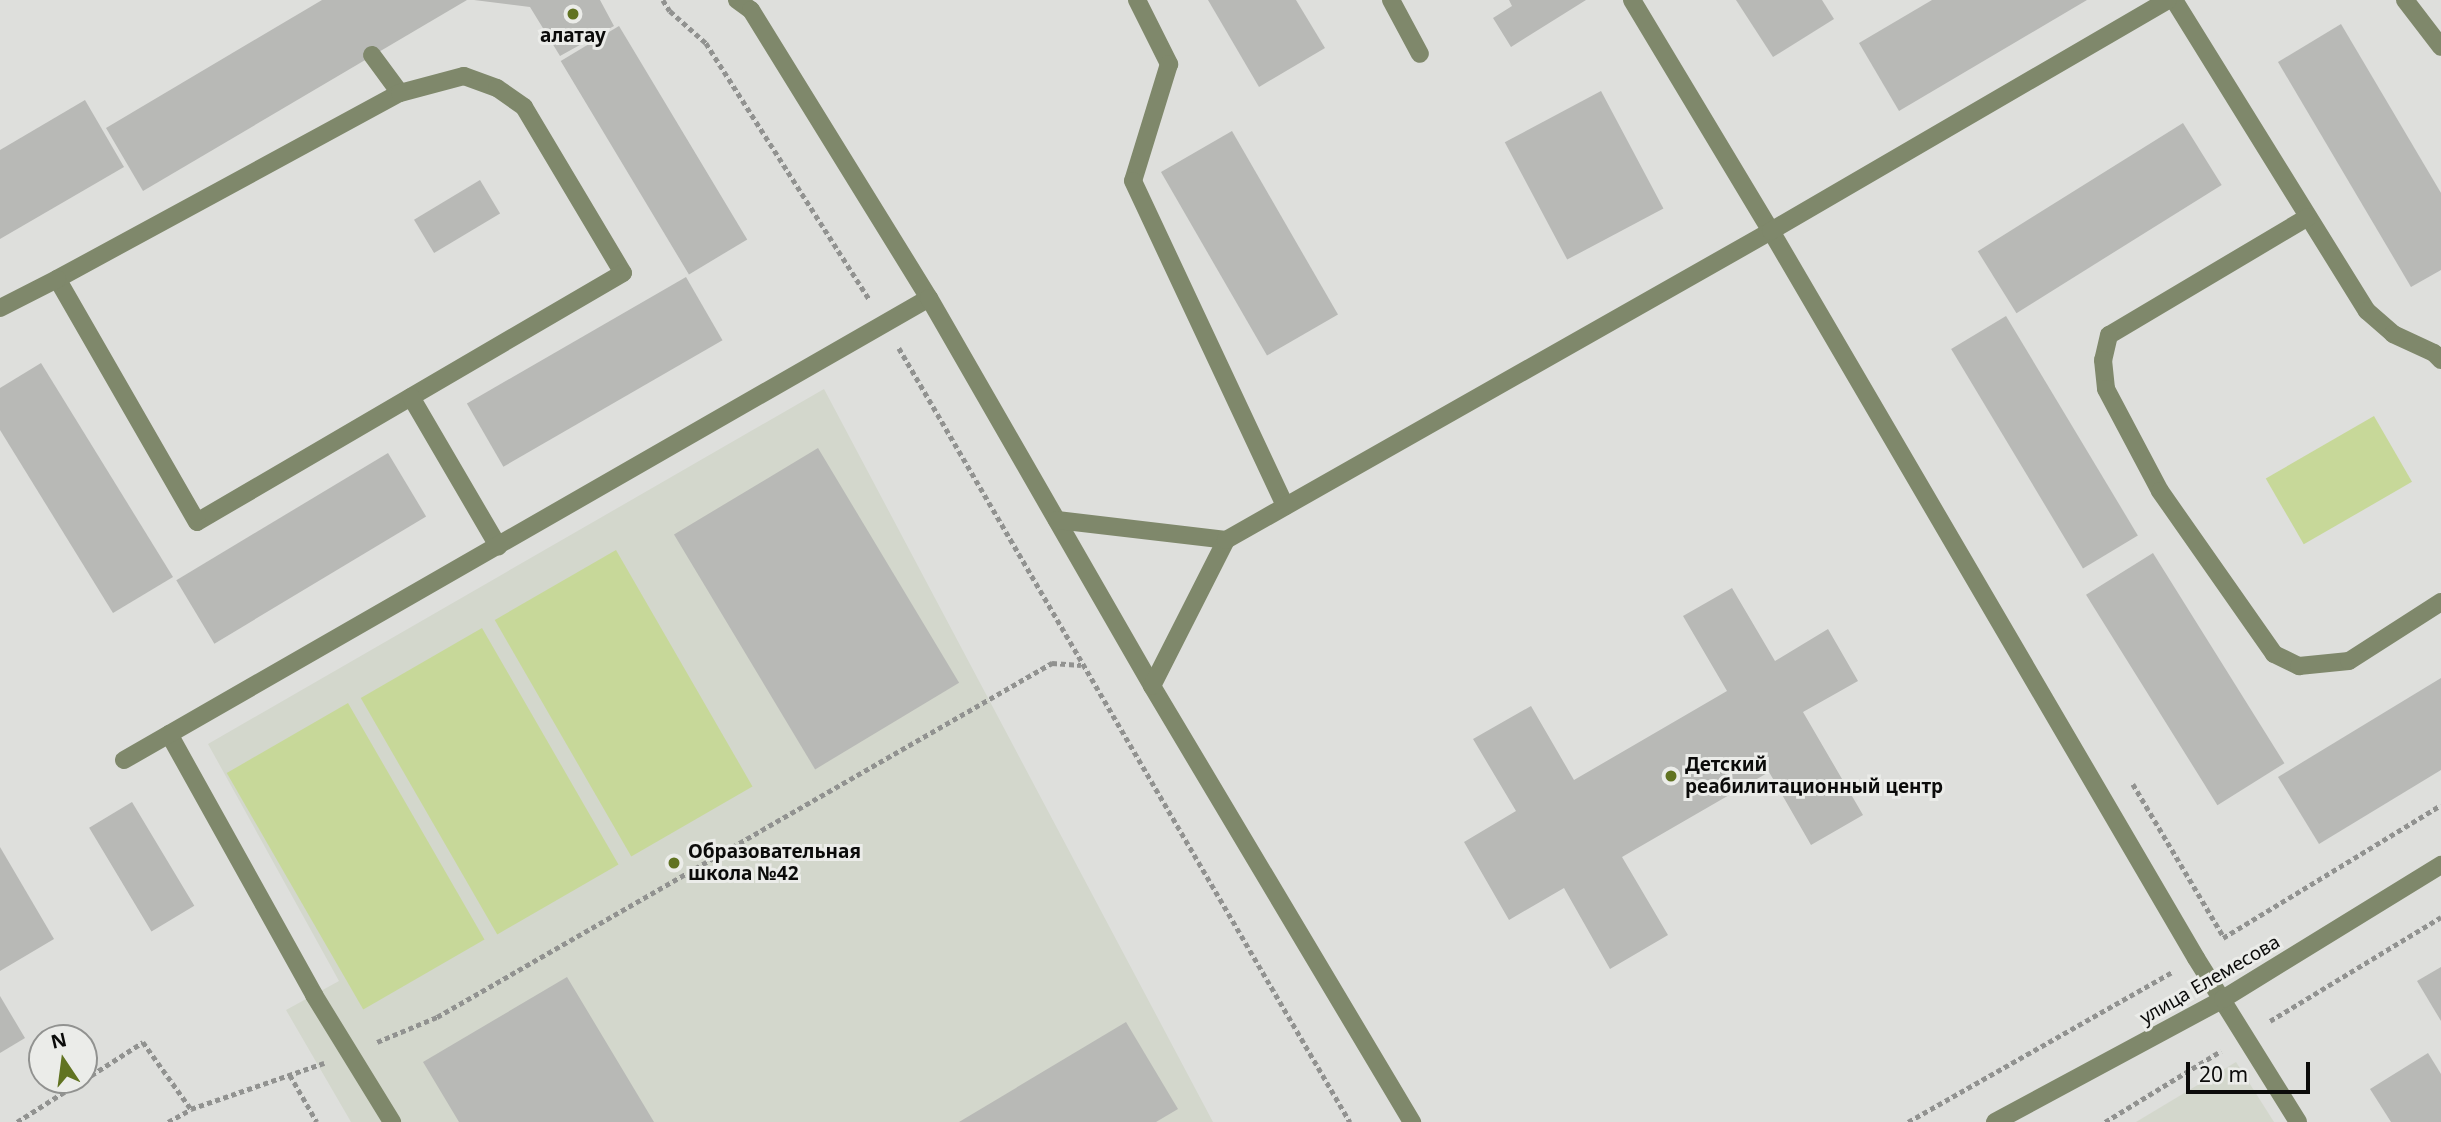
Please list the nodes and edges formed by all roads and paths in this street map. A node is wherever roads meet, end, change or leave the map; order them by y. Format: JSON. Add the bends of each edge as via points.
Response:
{"nodes":[{"id":1,"x":663,"y":0,"type":"edge"},
{"id":2,"x":737,"y":0,"type":"edge"},
{"id":3,"x":1137,"y":0,"type":"edge"},
{"id":4,"x":1391,"y":0,"type":"edge"},
{"id":5,"x":1632,"y":0,"type":"edge"},
{"id":6,"x":2168,"y":0,"type":"edge"},
{"id":7,"x":2174,"y":0,"type":"edge"},
{"id":8,"x":2405,"y":0,"type":"edge"},
{"id":9,"x":2441,"y":47,"type":"edge"},
{"id":10,"x":1420,"y":54,"type":"dead end"},
{"id":11,"x":372,"y":55,"type":"dead end"},
{"id":12,"x":400,"y":93,"type":"junction"},
{"id":13,"x":2308,"y":217,"type":"junction"},
{"id":14,"x":1772,"y":230,"type":"junction"},
{"id":15,"x":57,"y":279,"type":"junction"},
{"id":16,"x":929,"y":298,"type":"junction"},
{"id":17,"x":0,"y":308,"type":"edge"},
{"id":18,"x":886,"y":325,"type":"junction"},
{"id":19,"x":2441,"y":360,"type":"edge"},
{"id":20,"x":411,"y":397,"type":"junction"},
{"id":21,"x":1285,"y":506,"type":"junction"},
{"id":22,"x":1057,"y":520,"type":"junction"},
{"id":23,"x":1226,"y":540,"type":"junction"},
{"id":24,"x":498,"y":546,"type":"junction"},
{"id":25,"x":2441,"y":602,"type":"edge"},
{"id":26,"x":1081,"y":665,"type":"junction"},
{"id":27,"x":1153,"y":687,"type":"junction"},
{"id":28,"x":169,"y":734,"type":"junction"},
{"id":29,"x":124,"y":760,"type":"dead end"},
{"id":30,"x":2441,"y":865,"type":"edge"},
{"id":31,"x":2223,"y":999,"type":"junction"},
{"id":32,"x":352,"y":1053,"type":"junction"},
{"id":33,"x":98,"y":1071,"type":"edge"},
{"id":34,"x":290,"y":1075,"type":"junction"},
{"id":35,"x":62,"y":1094,"type":"edge"},
{"id":36,"x":191,"y":1109,"type":"junction"},
{"id":37,"x":17,"y":1122,"type":"edge"},
{"id":38,"x":168,"y":1122,"type":"edge"},
{"id":39,"x":317,"y":1122,"type":"edge"},
{"id":40,"x":392,"y":1122,"type":"edge"},
{"id":41,"x":1350,"y":1122,"type":"edge"},
{"id":42,"x":1412,"y":1122,"type":"edge"},
{"id":43,"x":1995,"y":1122,"type":"edge"},
{"id":44,"x":2298,"y":1122,"type":"edge"}],
"edges":[{"from":1,"to":18,"type":"path","via":[[705,43]]},
{"from":2,"to":16,"type":"street","via":[[751,10]]},
{"from":3,"to":21,"type":"street","via":[[1169,64],[1133,180]]},
{"from":4,"to":10,"type":"street"},
{"from":5,"to":14,"type":"street"},
{"from":6,"to":14,"type":"street"},
{"from":7,"to":13,"type":"street"},
{"from":8,"to":9,"type":"street"},
{"from":11,"to":12,"type":"street"},
{"from":12,"to":15,"type":"street"},
{"from":12,"to":20,"type":"street","via":[[464,76],[497,88],[524,107],[622,273]]},
{"from":13,"to":19,"type":"street","via":[[2367,312],[2393,334]]},
{"from":13,"to":25,"type":"street","via":[[2109,335],[2103,360],[2106,389],[2160,491],[2274,654],[2299,666],[2349,661]]},
{"from":14,"to":21,"type":"street"},
{"from":14,"to":31,"type":"street"},
{"from":15,"to":17,"type":"street"},
{"from":15,"to":20,"type":"street","via":[[197,522]]},
{"from":16,"to":18,"type":"street"},
{"from":16,"to":22,"type":"street"},
{"from":18,"to":24,"type":"street"},
{"from":18,"to":26,"type":"path"},
{"from":20,"to":24,"type":"street"},
{"from":21,"to":23,"type":"street"},
{"from":22,"to":23,"type":"street"},
{"from":22,"to":27,"type":"street"},
{"from":23,"to":27,"type":"street"},
{"from":24,"to":28,"type":"street"},
{"from":26,"to":32,"type":"path","via":[[1052,663],[438,1017]]},
{"from":26,"to":41,"type":"path"},
{"from":27,"to":42,"type":"street"},
{"from":28,"to":29,"type":"street"},
{"from":28,"to":32,"type":"street","via":[[314,995]]},
{"from":30,"to":31,"type":"street","name":"улица Елемесова"},
{"from":31,"to":43,"type":"street","name":"улица Елемесова"},
{"from":31,"to":44,"type":"street"},
{"from":32,"to":34,"type":"path"},
{"from":32,"to":40,"type":"street"},
{"from":33,"to":36,"type":"path","via":[[143,1042]]},
{"from":34,"to":36,"type":"path"},
{"from":34,"to":39,"type":"path"},
{"from":35,"to":37,"type":"path"},
{"from":36,"to":38,"type":"path"}]}
